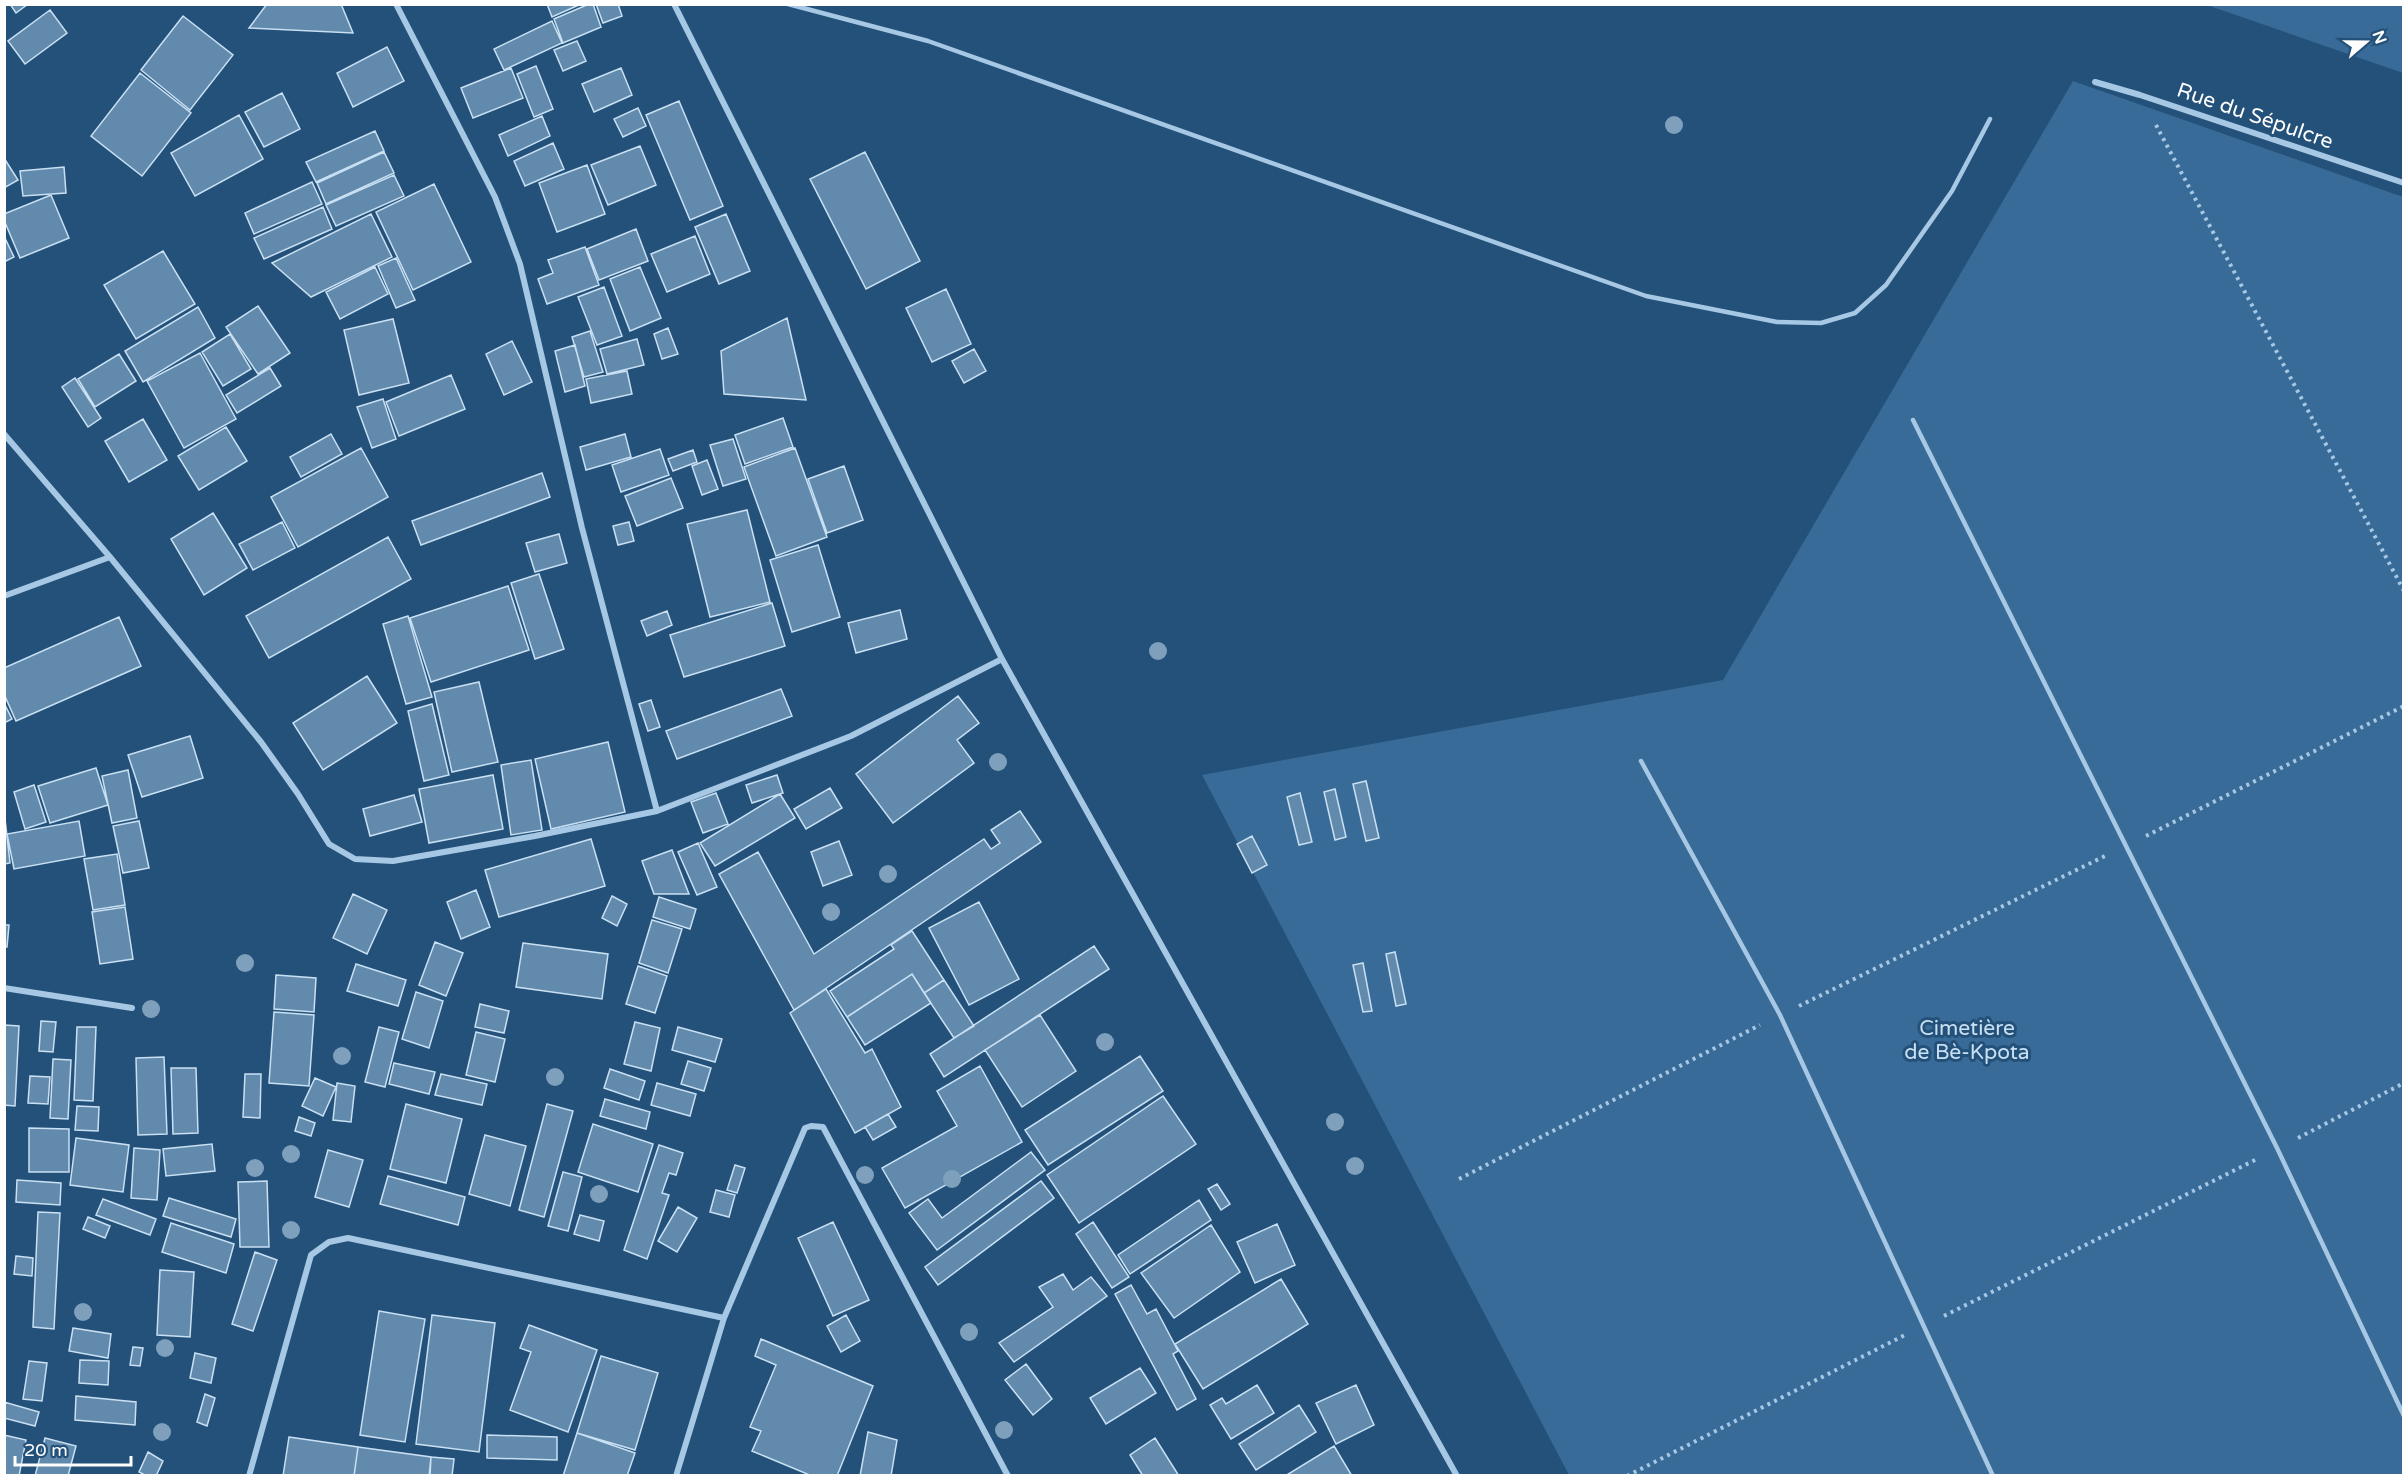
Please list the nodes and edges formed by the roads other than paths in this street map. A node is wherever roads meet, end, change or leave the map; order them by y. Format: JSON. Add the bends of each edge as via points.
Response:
{"nodes":[{"id":1,"x":396,"y":4,"type":"edge"},
{"id":2,"x":674,"y":4,"type":"edge"},
{"id":3,"x":788,"y":4,"type":"edge"},
{"id":4,"x":2095,"y":82,"type":"dead end"},
{"id":5,"x":1990,"y":119,"type":"dead end"},
{"id":6,"x":2403,"y":183,"type":"edge"},
{"id":7,"x":1913,"y":420,"type":"dead end"},
{"id":8,"x":4,"y":434,"type":"edge"},
{"id":9,"x":110,"y":557,"type":"junction"},
{"id":10,"x":4,"y":596,"type":"edge"},
{"id":11,"x":1002,"y":659,"type":"junction"},
{"id":12,"x":1641,"y":761,"type":"dead end"},
{"id":13,"x":657,"y":811,"type":"junction"},
{"id":14,"x":4,"y":988,"type":"edge"},
{"id":15,"x":132,"y":1008,"type":"dead end"},
{"id":16,"x":724,"y":1318,"type":"junction"},
{"id":17,"x":2403,"y":1416,"type":"edge"},
{"id":18,"x":249,"y":1476,"type":"edge"},
{"id":19,"x":676,"y":1476,"type":"edge"},
{"id":20,"x":1008,"y":1476,"type":"edge"},
{"id":21,"x":1457,"y":1476,"type":"edge"},
{"id":22,"x":1993,"y":1476,"type":"edge"}],
"edges":[{"from":1,"to":13,"type":"street","via":[[495,197],[520,264],[582,528]]},
{"from":2,"to":11,"type":"street"},
{"from":3,"to":5,"type":"lane","via":[[928,41],[1646,296],[1777,322],[1821,323],[1855,313],[1886,285],[1952,191]]},
{"from":4,"to":6,"type":"street","name":"Rue du Sépulcre"},
{"from":7,"to":17,"type":"lane","via":[[2277,1148]]},
{"from":8,"to":9,"type":"street"},
{"from":9,"to":10,"type":"street"},
{"from":9,"to":13,"type":"street","via":[[261,742],[329,844],[355,859],[393,861]]},
{"from":11,"to":13,"type":"street","via":[[851,736]]},
{"from":11,"to":21,"type":"street"},
{"from":12,"to":22,"type":"lane","via":[[1780,1015]]},
{"from":14,"to":15,"type":"street"},
{"from":16,"to":18,"type":"street","via":[[348,1238],[329,1242],[311,1255]]},
{"from":16,"to":19,"type":"street"},
{"from":16,"to":20,"type":"street","via":[[805,1128],[823,1127]]}]}
